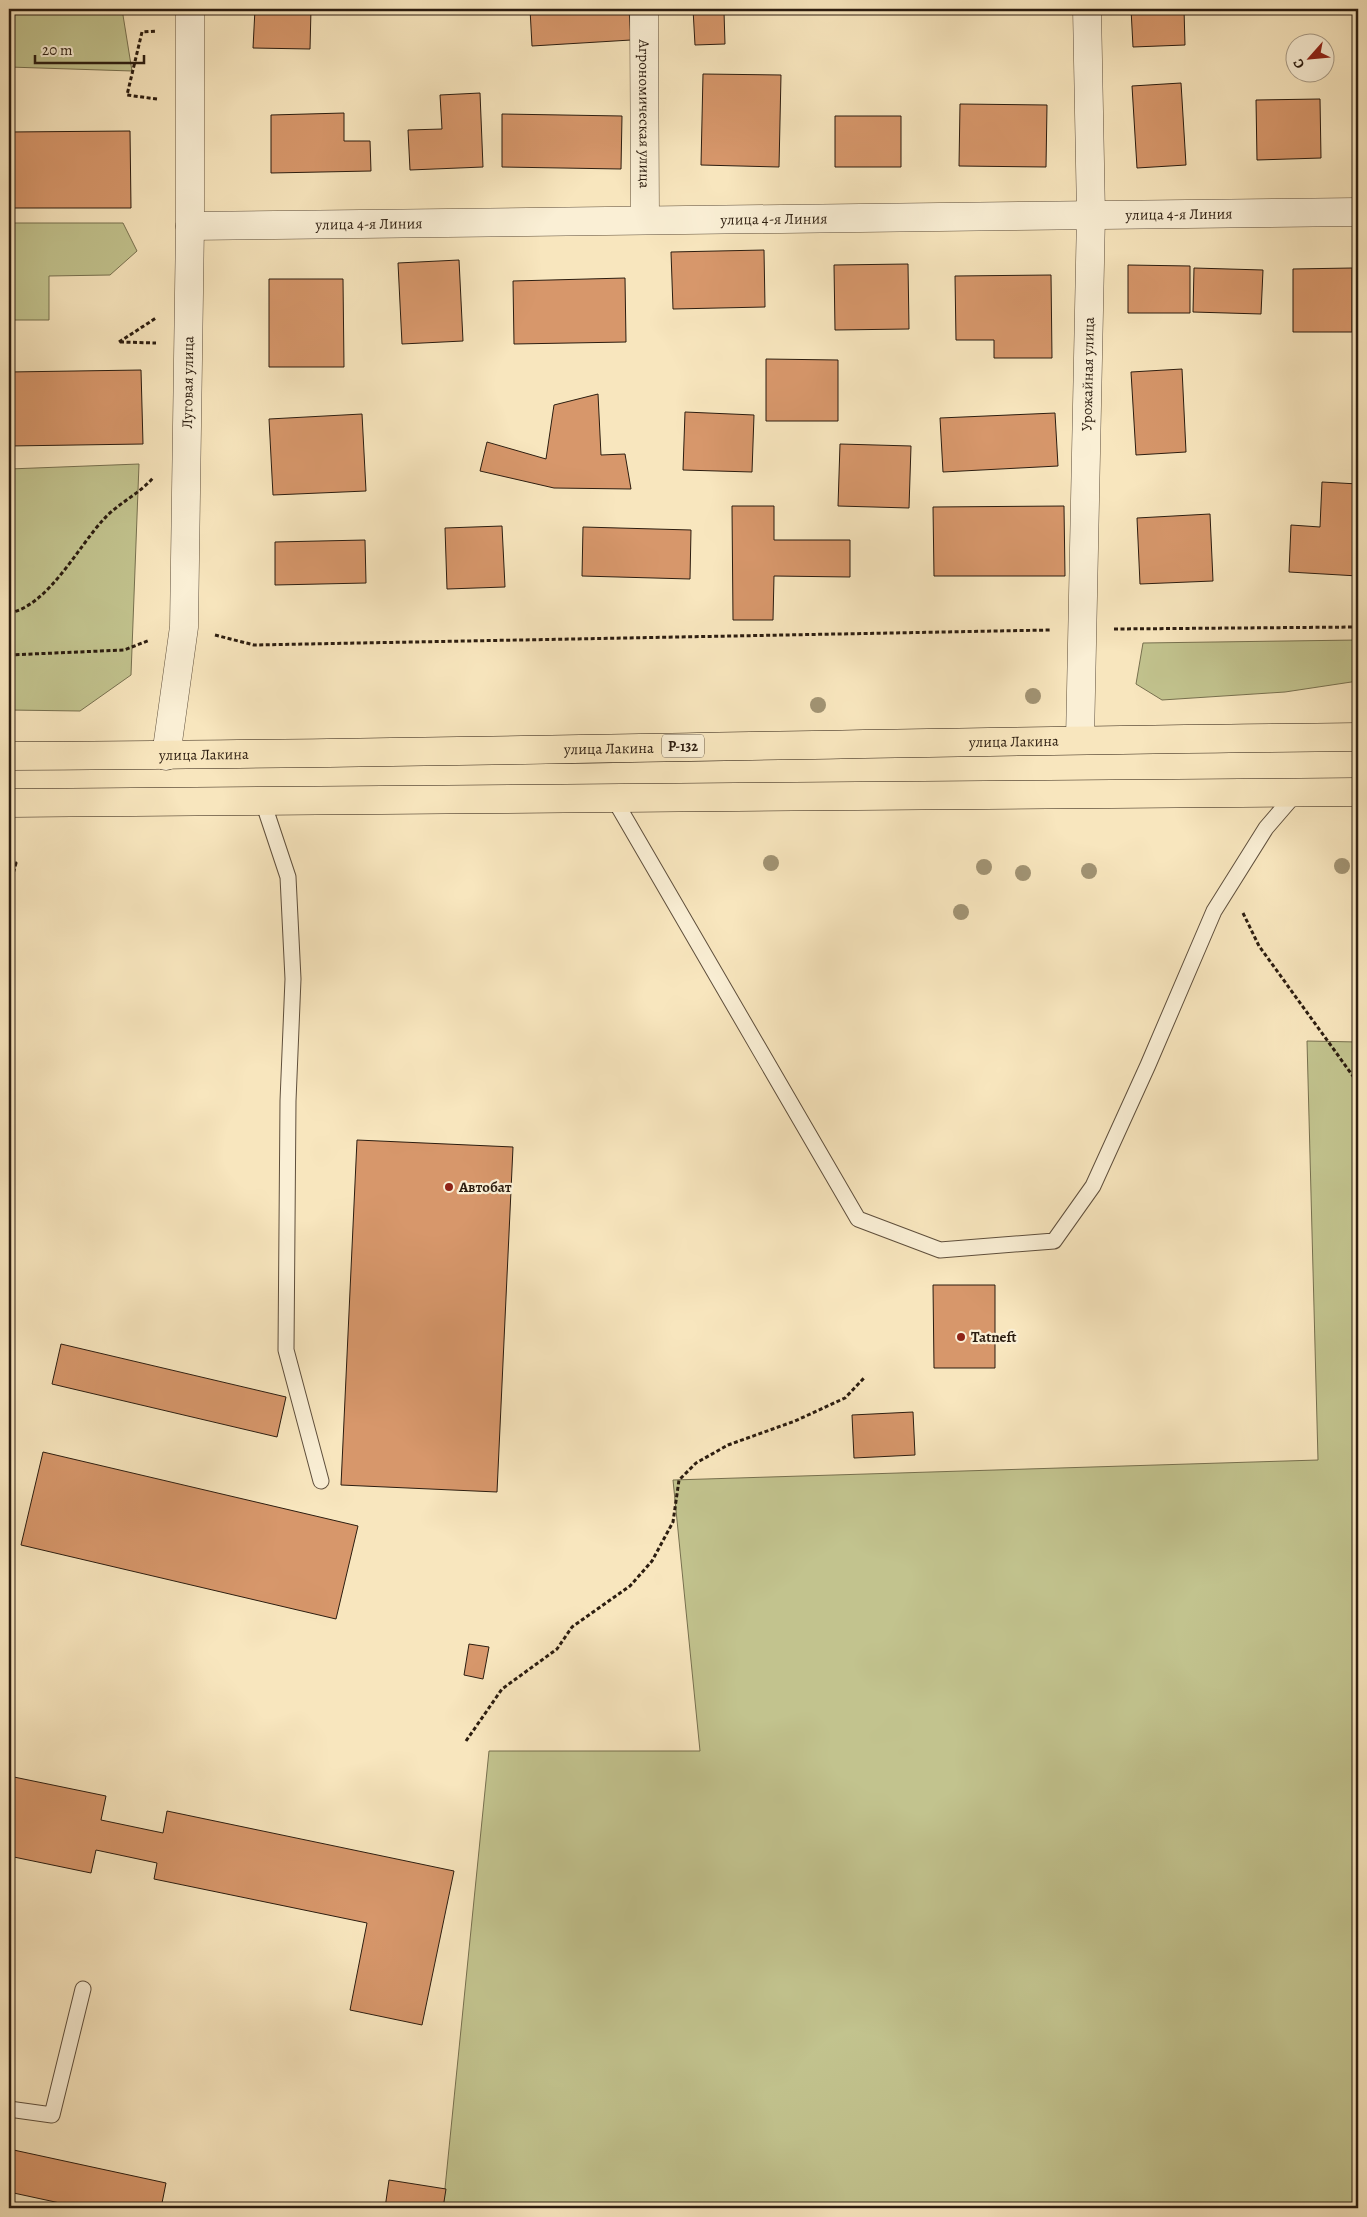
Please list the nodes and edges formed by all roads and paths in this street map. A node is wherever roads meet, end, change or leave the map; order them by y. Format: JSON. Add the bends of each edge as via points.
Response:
{"nodes":[{"id":1,"x":644,"y":9,"type":"edge"},
{"id":2,"x":1087,"y":9,"type":"edge"},
{"id":3,"x":190,"y":20,"type":"edge"},
{"id":4,"x":127,"y":96,"type":"dead end"},
{"id":5,"x":1358,"y":212,"type":"edge"},
{"id":6,"x":1091,"y":215,"type":"junction"},
{"id":7,"x":644,"y":220,"type":"junction"},
{"id":8,"x":190,"y":226,"type":"junction"},
{"id":9,"x":187,"y":440,"type":"junction"},
{"id":10,"x":9,"y":613,"type":"edge"},
{"id":11,"x":184,"y":627,"type":"junction"},
{"id":12,"x":1358,"y":627,"type":"edge"},
{"id":13,"x":1082,"y":629,"type":"junction"},
{"id":14,"x":9,"y":655,"type":"edge"},
{"id":15,"x":1358,"y":737,"type":"edge"},
{"id":16,"x":1080,"y":739,"type":"junction"},
{"id":17,"x":9,"y":756,"type":"edge"},
{"id":18,"x":166,"y":756,"type":"junction"},
{"id":19,"x":1297,"y":792,"type":"junction"},
{"id":20,"x":1358,"y":792,"type":"edge"},
{"id":21,"x":614,"y":799,"type":"junction"},
{"id":22,"x":9,"y":802,"type":"edge"},
{"id":23,"x":263,"y":802,"type":"junction"},
{"id":24,"x":9,"y":864,"type":"edge"},
{"id":25,"x":1229,"y":886,"type":"junction"},
{"id":26,"x":9,"y":889,"type":"edge"},
{"id":27,"x":1358,"y":1083,"type":"edge"},
{"id":28,"x":864,"y":1378,"type":"dead end"},
{"id":29,"x":321,"y":1481,"type":"dead end"},
{"id":30,"x":466,"y":1741,"type":"dead end"},
{"id":31,"x":83,"y":1990,"type":"dead end"},
{"id":32,"x":9,"y":2109,"type":"edge"}],
"edges":[{"from":1,"to":7,"type":"street","name":"Агрономическая улица"},
{"from":2,"to":6,"type":"street","name":"Урожайная улица"},
{"from":3,"to":4,"type":"path","via":[[142,32]]},
{"from":3,"to":8,"type":"street","name":"Луговая улица"},
{"from":5,"to":6,"type":"street","name":"улица 4-я Линия"},
{"from":6,"to":7,"type":"street","name":"улица 4-я Линия"},
{"from":6,"to":13,"type":"street","name":"Урожайная улица"},
{"from":7,"to":8,"type":"street","name":"улица 4-я Линия"},
{"from":8,"to":9,"type":"street","name":"Луговая улица"},
{"from":9,"to":10,"type":"path","via":[[148,483],[104,519],[50,588]]},
{"from":9,"to":11,"type":"street","name":"Луговая улица"},
{"from":11,"to":13,"type":"path","via":[[254,645]]},
{"from":11,"to":14,"type":"path","via":[[124,650]]},
{"from":11,"to":18,"type":"street","name":"Луговая улица"},
{"from":12,"to":13,"type":"path"},
{"from":13,"to":16,"type":"street","name":"Урожайная улица"},
{"from":15,"to":16,"type":"highway","name":"улица Лакина","number":"Р-132"},
{"from":16,"to":18,"type":"highway","name":"улица Лакина","number":"Р-132"},
{"from":17,"to":18,"type":"highway","name":"улица Лакина","number":"Р-132"},
{"from":19,"to":20,"type":"highway"},
{"from":19,"to":21,"type":"highway"},
{"from":19,"to":25,"type":"lane","via":[[1266,828]]},
{"from":21,"to":23,"type":"highway"},
{"from":21,"to":25,"type":"lane","via":[[858,1219],[940,1250],[1054,1241],[1093,1186],[1214,910]]},
{"from":22,"to":23,"type":"highway"},
{"from":23,"to":29,"type":"lane","via":[[288,877],[293,979],[288,1101],[286,1350]]},
{"from":24,"to":26,"type":"path","via":[[16,863]]},
{"from":25,"to":27,"type":"path","via":[[1259,946]]},
{"from":28,"to":30,"type":"path","via":[[845,1398],[795,1421],[728,1445],[696,1463],[679,1480],[673,1522],[652,1561],[630,1586],[572,1627],[557,1649],[502,1690]]},
{"from":31,"to":32,"type":"lane","via":[[52,2115]]}]}
